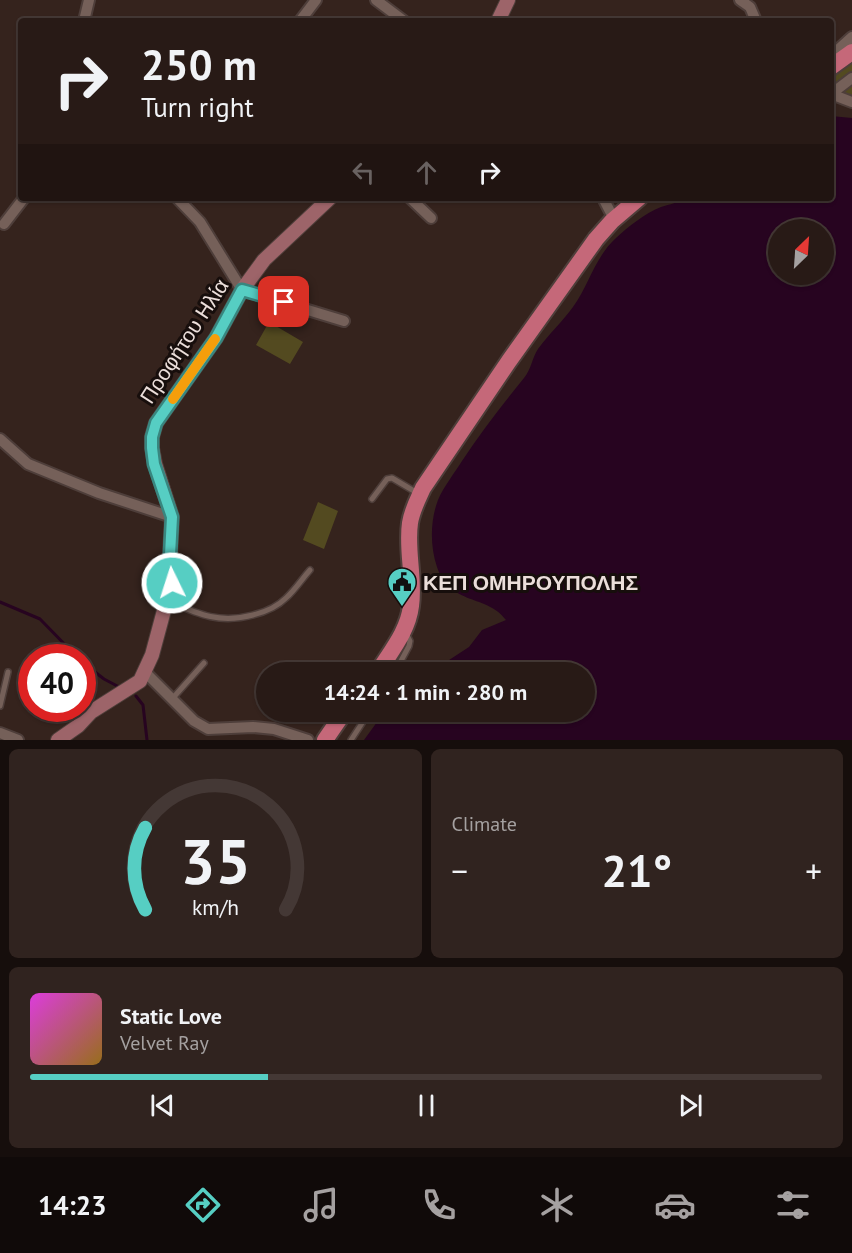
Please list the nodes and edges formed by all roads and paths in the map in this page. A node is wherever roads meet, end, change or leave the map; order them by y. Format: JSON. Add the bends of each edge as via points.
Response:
{"nodes":[{"id":1,"x":89,"y":0,"type":"edge"},
{"id":2,"x":316,"y":0,"type":"edge"},
{"id":3,"x":376,"y":0,"type":"edge"},
{"id":4,"x":508,"y":0,"type":"edge"},
{"id":5,"x":740,"y":0,"type":"edge"},
{"id":6,"x":85,"y":18,"type":"edge"},
{"id":7,"x":302,"y":18,"type":"edge"},
{"id":8,"x":400,"y":18,"type":"edge"},
{"id":9,"x":499,"y":18,"type":"edge"},
{"id":10,"x":755,"y":18,"type":"edge"},
{"id":11,"x":852,"y":37,"type":"edge"},
{"id":12,"x":852,"y":52,"type":"edge"},
{"id":13,"x":834,"y":53,"type":"edge"},
{"id":14,"x":852,"y":61,"type":"edge"},
{"id":15,"x":834,"y":66,"type":"edge"},
{"id":16,"x":834,"y":73,"type":"edge"},
{"id":17,"x":852,"y":78,"type":"edge"},
{"id":18,"x":834,"y":92,"type":"edge"},
{"id":19,"x":834,"y":95,"type":"edge"},
{"id":20,"x":852,"y":102,"type":"edge"},
{"id":21,"x":22,"y":201,"type":"edge"},
{"id":22,"x":180,"y":201,"type":"edge"},
{"id":23,"x":327,"y":201,"type":"edge"},
{"id":24,"x":413,"y":201,"type":"edge"},
{"id":25,"x":623,"y":201,"type":"edge"},
{"id":26,"x":632,"y":201,"type":"edge"},
{"id":27,"x":609,"y":210,"type":"edge"},
{"id":28,"x":431,"y":218,"type":"dead end"},
{"id":29,"x":3,"y":224,"type":"dead end"},
{"id":30,"x":242,"y":290,"type":"junction"},
{"id":31,"x":344,"y":321,"type":"dead end"},
{"id":32,"x":0,"y":439,"type":"edge"},
{"id":33,"x":414,"y":491,"type":"junction"},
{"id":34,"x":372,"y":499,"type":"dead end"},
{"id":35,"x":172,"y":517,"type":"junction"},
{"id":36,"x":310,"y":570,"type":"dead end"},
{"id":37,"x":168,"y":600,"type":"junction"},
{"id":38,"x":404,"y":629,"type":"junction"},
{"id":39,"x":376,"y":662,"type":"edge"},
{"id":40,"x":384,"y":662,"type":"edge"},
{"id":41,"x":400,"y":662,"type":"edge"},
{"id":42,"x":204,"y":663,"type":"dead end"},
{"id":43,"x":8,"y":672,"type":"dead end"},
{"id":44,"x":145,"y":672,"type":"junction"},
{"id":45,"x":172,"y":699,"type":"junction"},
{"id":46,"x":0,"y":706,"type":"edge"},
{"id":47,"x":337,"y":722,"type":"edge"},
{"id":48,"x":345,"y":722,"type":"edge"},
{"id":49,"x":363,"y":722,"type":"edge"},
{"id":50,"x":0,"y":733,"type":"edge"},
{"id":51,"x":18,"y":740,"type":"edge"},
{"id":52,"x":58,"y":740,"type":"edge"},
{"id":53,"x":308,"y":740,"type":"edge"},
{"id":54,"x":325,"y":740,"type":"edge"},
{"id":55,"x":333,"y":740,"type":"edge"},
{"id":56,"x":351,"y":740,"type":"edge"}],
"edges":[{"from":1,"to":6,"type":"street"},
{"from":2,"to":7,"type":"street"},
{"from":3,"to":8,"type":"street"},
{"from":4,"to":9,"type":"street"},
{"from":5,"to":10,"type":"street","via":[[750,7]]},
{"from":11,"to":13,"type":"street"},
{"from":12,"to":15,"type":"main road"},
{"from":14,"to":16,"type":"main road"},
{"from":17,"to":18,"type":"street"},
{"from":19,"to":20,"type":"street"},
{"from":21,"to":29,"type":"street"},
{"from":22,"to":30,"type":"street","via":[[200,222]]},
{"from":23,"to":30,"type":"street","name":"Προφήτου Ηλία","via":[[271,252]]},
{"from":24,"to":28,"type":"street"},
{"from":25,"to":27,"type":"main road"},
{"from":26,"to":27,"type":"main road"},
{"from":27,"to":33,"type":"main road"},
{"from":27,"to":38,"type":"main road","via":[[596,238],[420,494],[410,522],[412,598]]},
{"from":30,"to":31,"type":"street"},
{"from":30,"to":35,"type":"street","name":"Προφήτου Ηλία","via":[[216,338],[154,427],[153,459]]},
{"from":32,"to":35,"type":"street","via":[[27,464]]},
{"from":33,"to":34,"type":"lane","via":[[390,478]]},
{"from":33,"to":39,"type":"main road","via":[[403,528],[404,608],[397,630]]},
{"from":35,"to":37,"type":"street","name":"Προφήτου Ηλία","via":[[173,577]]},
{"from":36,"to":37,"type":"lane","via":[[285,599],[264,612],[242,618],[216,619]]},
{"from":37,"to":44,"type":"street","name":"Προφήτου Ηλία"},
{"from":38,"to":40,"type":"main road"},
{"from":38,"to":41,"type":"lane","via":[[410,641]]},
{"from":42,"to":45,"type":"lane"},
{"from":43,"to":46,"type":"lane"},
{"from":44,"to":45,"type":"street"},
{"from":44,"to":52,"type":"street","name":"Προφήτου Ηλία","via":[[136,684]]},
{"from":45,"to":53,"type":"street","via":[[208,729],[264,728]]},
{"from":47,"to":54,"type":"main road"},
{"from":48,"to":55,"type":"main road"},
{"from":49,"to":56,"type":"lane"},
{"from":50,"to":51,"type":"street"}]}
